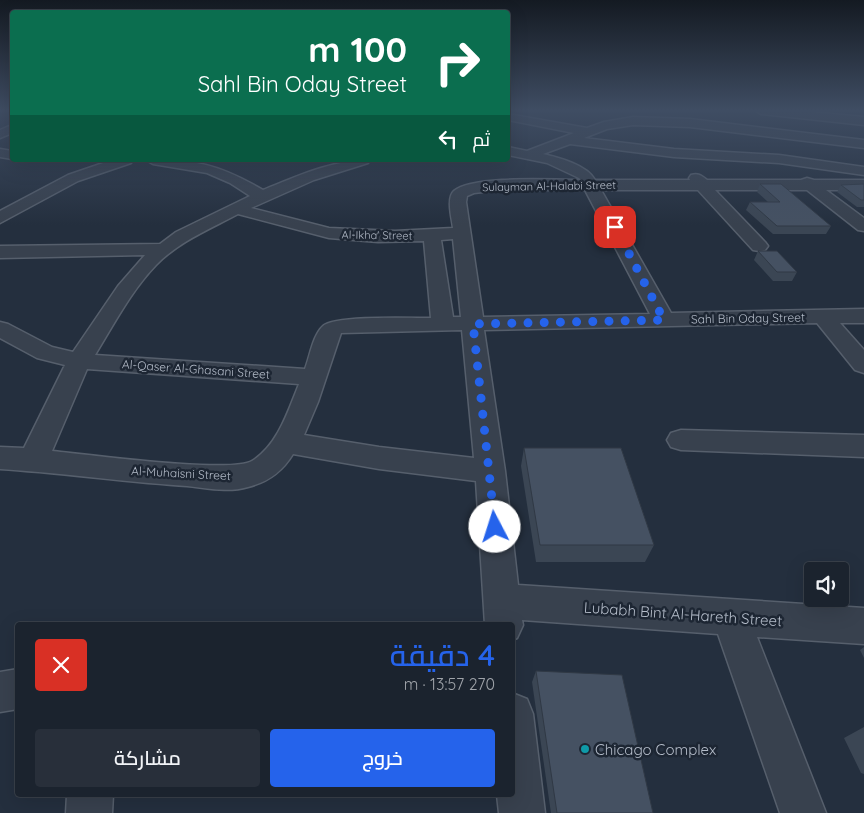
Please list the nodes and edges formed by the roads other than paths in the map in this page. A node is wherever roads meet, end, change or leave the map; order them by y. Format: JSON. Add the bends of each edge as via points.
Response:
{"nodes":[{"id":1,"x":544,"y":149,"type":"edge"},
{"id":2,"x":641,"y":149,"type":"edge"},
{"id":3,"x":778,"y":149,"type":"edge"},
{"id":4,"x":510,"y":151,"type":"edge"},
{"id":5,"x":674,"y":153,"type":"junction"},
{"id":6,"x":529,"y":155,"type":"junction"},
{"id":7,"x":779,"y":158,"type":"junction"},
{"id":8,"x":120,"y":162,"type":"edge"},
{"id":9,"x":166,"y":162,"type":"edge"},
{"id":10,"x":357,"y":162,"type":"edge"},
{"id":11,"x":864,"y":171,"type":"edge"},
{"id":12,"x":592,"y":185,"type":"junction"},
{"id":13,"x":702,"y":185,"type":"junction"},
{"id":14,"x":811,"y":185,"type":"junction"},
{"id":15,"x":864,"y":185,"type":"edge"},
{"id":16,"x":262,"y":196,"type":"junction"},
{"id":17,"x":236,"y":209,"type":"junction"},
{"id":18,"x":0,"y":218,"type":"edge"},
{"id":19,"x":864,"y":226,"type":"edge"},
{"id":20,"x":461,"y":233,"type":"junction"},
{"id":21,"x":432,"y":236,"type":"junction"},
{"id":22,"x":759,"y":246,"type":"dead end"},
{"id":23,"x":161,"y":249,"type":"junction"},
{"id":24,"x":0,"y":252,"type":"edge"},
{"id":25,"x":864,"y":316,"type":"edge"},
{"id":26,"x":823,"y":317,"type":"junction"},
{"id":27,"x":664,"y":320,"type":"junction"},
{"id":28,"x":473,"y":324,"type":"junction"},
{"id":29,"x":443,"y":325,"type":"junction"},
{"id":30,"x":0,"y":329,"type":"edge"},
{"id":31,"x":332,"y":329,"type":"joint"},
{"id":32,"x":79,"y":361,"type":"junction"},
{"id":33,"x":864,"y":365,"type":"edge"},
{"id":34,"x":312,"y":377,"type":"junction"},
{"id":35,"x":681,"y":440,"type":"dead end"},
{"id":36,"x":286,"y":443,"type":"junction"},
{"id":37,"x":864,"y":446,"type":"edge"},
{"id":38,"x":0,"y":458,"type":"edge"},
{"id":39,"x":33,"y":460,"type":"junction"},
{"id":40,"x":490,"y":471,"type":"junction"},
{"id":41,"x":503,"y":613,"type":"edge"},
{"id":42,"x":731,"y":618,"type":"junction"},
{"id":43,"x":864,"y":626,"type":"edge"},
{"id":44,"x":15,"y":690,"type":"edge"},
{"id":45,"x":0,"y":692,"type":"edge"},
{"id":46,"x":515,"y":744,"type":"edge"},
{"id":47,"x":90,"y":797,"type":"edge"},
{"id":48,"x":88,"y":813,"type":"edge"},
{"id":49,"x":522,"y":813,"type":"edge"},
{"id":50,"x":803,"y":813,"type":"edge"}],
"edges":[{"from":1,"to":6,"type":"street"},
{"from":2,"to":5,"type":"street"},
{"from":3,"to":7,"type":"street"},
{"from":4,"to":6,"type":"street"},
{"from":5,"to":7,"type":"street"},
{"from":5,"to":13,"type":"street"},
{"from":6,"to":12,"type":"street","via":[[578,170]]},
{"from":7,"to":11,"type":"street"},
{"from":7,"to":14,"type":"street"},
{"from":8,"to":18,"type":"street","via":[[73,178]]},
{"from":9,"to":16,"type":"street","via":[[210,169]]},
{"from":10,"to":16,"type":"street"},
{"from":12,"to":13,"type":"street","name":"Sulayman Al-Halabi Street"},
{"from":12,"to":20,"type":"street","name":"Sulayman Al-Halabi Street","via":[[488,186],[464,191],[458,198]]},
{"from":12,"to":27,"type":"street"},
{"from":13,"to":14,"type":"street","name":"Sulayman Al-Halabi Street"},
{"from":13,"to":22,"type":"street"},
{"from":14,"to":15,"type":"street","name":"Sulayman Al-Halabi Street"},
{"from":14,"to":19,"type":"street"},
{"from":16,"to":17,"type":"street"},
{"from":17,"to":21,"type":"street","name":"Al-Ikha' Street","via":[[329,233]]},
{"from":17,"to":23,"type":"street"},
{"from":20,"to":21,"type":"street","name":"Al-Ikha' Street"},
{"from":20,"to":28,"type":"street","name":"Sulayman Al-Halabi Street"},
{"from":21,"to":29,"type":"street"},
{"from":23,"to":24,"type":"street"},
{"from":23,"to":32,"type":"street","via":[[126,290]]},
{"from":25,"to":26,"type":"street","name":"Sahl Bin Oday Street"},
{"from":26,"to":27,"type":"street","name":"Sahl Bin Oday Street"},
{"from":26,"to":33,"type":"street"},
{"from":27,"to":28,"type":"street","name":"Sahl Bin Oday Street"},
{"from":28,"to":29,"type":"street","name":"Sahl Bin Oday Street"},
{"from":28,"to":40,"type":"street","name":"Sulayman Al-Halabi Street"},
{"from":29,"to":31,"type":"street","name":"Sahl Bin Oday Street","via":[[342,326]]},
{"from":30,"to":32,"type":"street","name":"Al-Qaser Al-Ghasani Street","via":[[45,353]]},
{"from":31,"to":34,"type":"street","name":"Al-Muhaisni Street"},
{"from":32,"to":34,"type":"street","name":"Al-Qaser Al-Ghasani Street"},
{"from":32,"to":39,"type":"street"},
{"from":34,"to":36,"type":"street","name":"Al-Muhaisni Street"},
{"from":35,"to":37,"type":"street"},
{"from":36,"to":39,"type":"street","name":"Al-Muhaisni Street","via":[[270,464],[245,476],[156,474]]},
{"from":36,"to":40,"type":"street"},
{"from":38,"to":39,"type":"street","name":"Al-Muhaisni Street"},
{"from":40,"to":41,"type":"street","name":"Sulayman Al-Halabi Street"},
{"from":41,"to":42,"type":"street","name":"Lubabh Bint Al-Hareth Street"},
{"from":42,"to":43,"type":"street","name":"Lubabh Bint Al-Hareth Street"},
{"from":42,"to":50,"type":"street"},
{"from":44,"to":45,"type":"street"},
{"from":46,"to":49,"type":"street"},
{"from":47,"to":48,"type":"street"}]}
